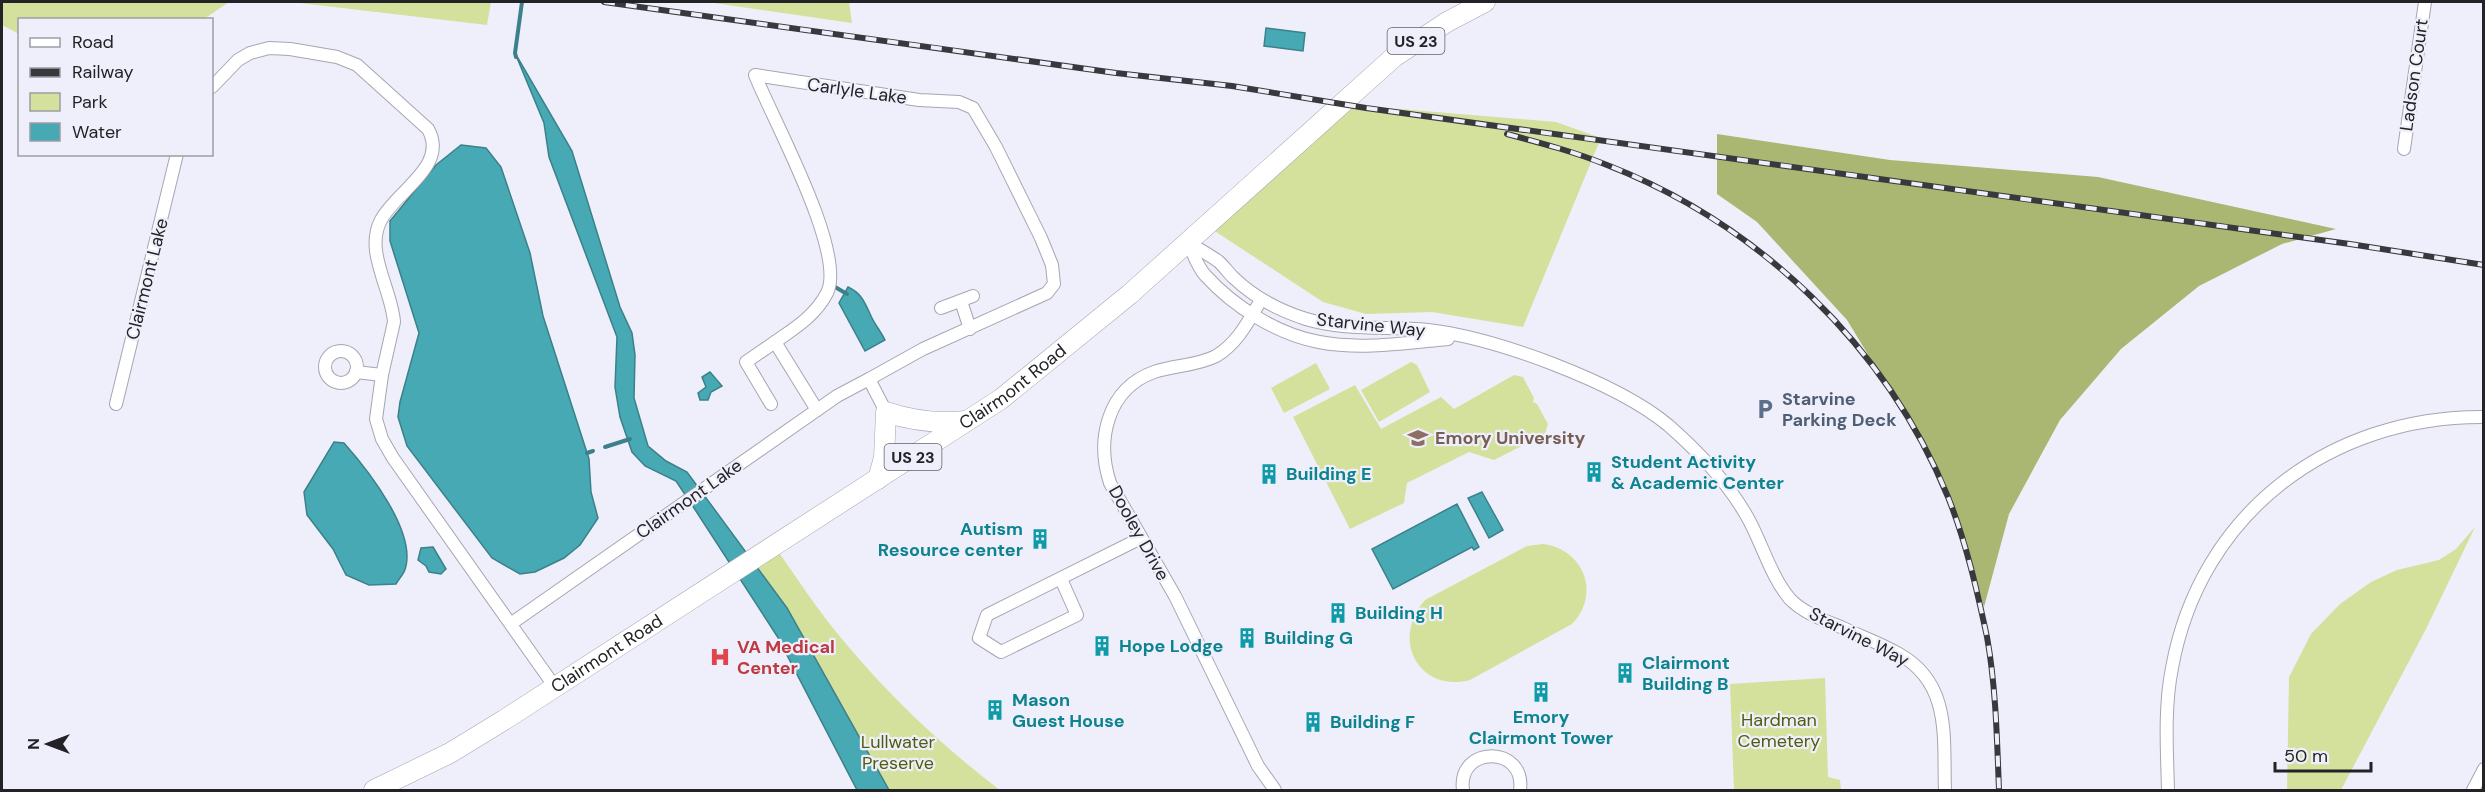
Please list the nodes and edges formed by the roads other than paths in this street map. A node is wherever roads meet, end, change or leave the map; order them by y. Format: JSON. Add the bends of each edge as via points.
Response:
{"nodes":[{"id":1,"x":2425,"y":2,"type":"edge"},
{"id":2,"x":1477,"y":3,"type":"edge"},
{"id":3,"x":213,"y":86,"type":"edge"},
{"id":4,"x":2404,"y":149,"type":"dead end"},
{"id":5,"x":177,"y":156,"type":"edge"},
{"id":6,"x":1187,"y":242,"type":"junction"},
{"id":7,"x":973,"y":296,"type":"dead end"},
{"id":8,"x":1262,"y":300,"type":"junction"},
{"id":9,"x":961,"y":302,"type":"junction"},
{"id":10,"x":942,"y":308,"type":"dead end"},
{"id":11,"x":1252,"y":314,"type":"junction"},
{"id":12,"x":970,"y":329,"type":"junction"},
{"id":13,"x":1461,"y":337,"type":"junction"},
{"id":14,"x":775,"y":342,"type":"junction"},
{"id":15,"x":356,"y":372,"type":"dead end"},
{"id":16,"x":382,"y":375,"type":"junction"},
{"id":17,"x":869,"y":379,"type":"junction"},
{"id":18,"x":116,"y":404,"type":"dead end"},
{"id":19,"x":771,"y":404,"type":"dead end"},
{"id":20,"x":818,"y":410,"type":"junction"},
{"id":21,"x":886,"y":412,"type":"junction"},
{"id":22,"x":2484,"y":417,"type":"edge"},
{"id":23,"x":968,"y":421,"type":"junction"},
{"id":24,"x":878,"y":479,"type":"junction"},
{"id":25,"x":1141,"y":538,"type":"junction"},
{"id":26,"x":1061,"y":579,"type":"junction"},
{"id":27,"x":512,"y":623,"type":"junction"},
{"id":28,"x":555,"y":687,"type":"junction"},
{"id":29,"x":2484,"y":770,"type":"edge"},
{"id":30,"x":374,"y":790,"type":"edge"},
{"id":31,"x":1275,"y":790,"type":"edge"},
{"id":32,"x":1463,"y":790,"type":"edge"},
{"id":33,"x":1520,"y":790,"type":"edge"},
{"id":34,"x":1945,"y":790,"type":"edge"},
{"id":35,"x":2168,"y":790,"type":"edge"},
{"id":36,"x":2473,"y":790,"type":"edge"}],
"edges":[{"from":1,"to":4,"type":"street","name":"Ladson Court"},
{"from":2,"to":6,"type":"main road","name":"Clairmont Road","number":"US 23","via":[[1387,63]]},
{"from":3,"to":16,"type":"street","via":[[238,60],[269,48],[337,57],[357,65],[428,129],[432,155],[387,210],[376,231],[376,251],[394,322]]},
{"from":5,"to":18,"type":"street","name":"Clairmont Lake"},
{"from":6,"to":8,"type":"street","name":"Starvine Way","via":[[1217,261]]},
{"from":6,"to":11,"type":"street","name":"Starvine Way","via":[[1204,274]]},
{"from":6,"to":23,"type":"main road","name":"Clairmont Road","number":"US 23","via":[[1049,362]]},
{"from":7,"to":9,"type":"street"},
{"from":8,"to":11,"type":"street","name":"Dooley Drive"},
{"from":8,"to":13,"type":"street","name":"Starvine Way","via":[[1322,323],[1430,330]]},
{"from":9,"to":10,"type":"street"},
{"from":9,"to":12,"type":"street"},
{"from":11,"to":13,"type":"street","name":"Starvine Way","via":[[1296,336],[1320,342],[1392,345]]},
{"from":11,"to":25,"type":"street","name":"Dooley Drive","via":[[1226,350],[1143,378],[1124,393],[1113,410],[1104,437],[1105,468]]},
{"from":12,"to":14,"type":"street","name":"Carlyle Lake","via":[[1047,293],[1054,284],[1041,238],[973,108],[958,102],[919,100],[755,75],[827,244],[831,265],[828,291],[811,316]]},
{"from":12,"to":17,"type":"street","name":"Carlyle Lake"},
{"from":13,"to":34,"type":"street","name":"Starvine Way","via":[[1513,351],[1595,382],[1647,410],[1689,444],[1713,468],[1745,513],[1791,600],[1812,614],[1898,653],[1927,676],[1941,708]]},
{"from":14,"to":19,"type":"street","name":"Carlyle Lake","via":[[746,362]]},
{"from":14,"to":20,"type":"street"},
{"from":15,"to":16,"type":"street"},
{"from":16,"to":27,"type":"street","via":[[376,419],[382,439]]},
{"from":17,"to":20,"type":"street","name":"Clairmont Lake"},
{"from":17,"to":21,"type":"street"},
{"from":20,"to":27,"type":"street","name":"Clairmont Lake"},
{"from":21,"to":23,"type":"main road","via":[[932,423]]},
{"from":21,"to":24,"type":"main road","via":[[884,458]]},
{"from":22,"to":35,"type":"street","via":[[2422,421],[2363,436],[2301,469],[2242,520],[2205,573],[2177,642],[2169,687]]},
{"from":23,"to":24,"type":"main road","name":"Clairmont Road","number":"US 23"},
{"from":24,"to":28,"type":"main road","name":"Clairmont Road","number":"US 23"},
{"from":25,"to":26,"type":"street"},
{"from":25,"to":31,"type":"street","name":"Dooley Drive","via":[[1175,596],[1261,771]]},
{"from":26,"to":26,"type":"street","via":[[1077,615],[1001,652],[979,638],[987,615]]},
{"from":27,"to":28,"type":"street"},
{"from":28,"to":30,"type":"main road","name":"Clairmont Road","number":"US 23","via":[[450,753]]},
{"from":29,"to":36,"type":"street"},
{"from":32,"to":33,"type":"street","via":[[1463,776],[1471,764],[1484,756],[1494,756],[1515,768]]}]}
